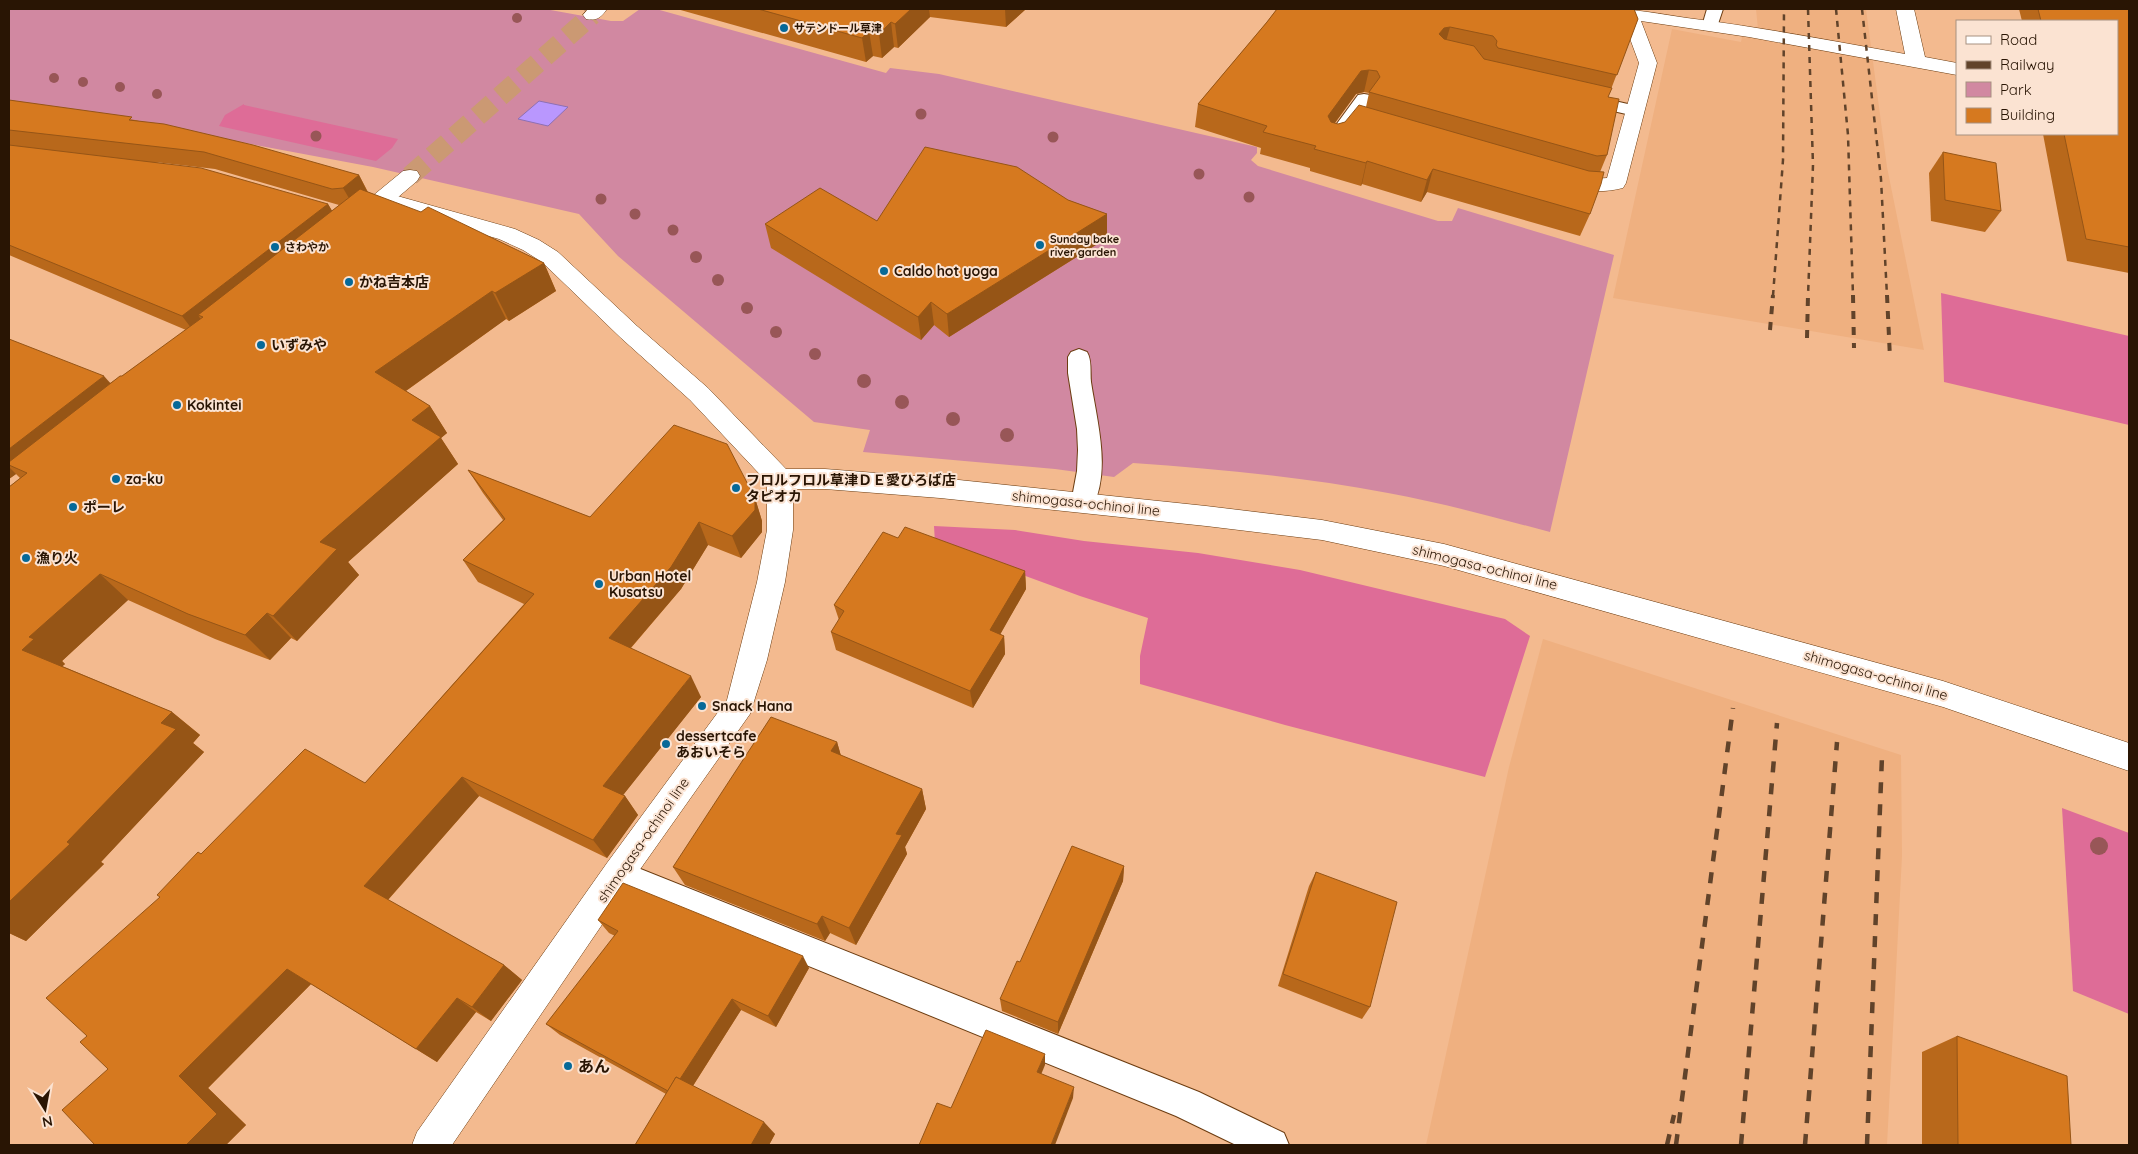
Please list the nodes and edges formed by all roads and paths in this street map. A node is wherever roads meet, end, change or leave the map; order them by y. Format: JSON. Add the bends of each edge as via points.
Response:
{"nodes":[{"id":1,"x":1905,"y":9,"type":"edge"},
{"id":2,"x":1621,"y":11,"type":"edge"},
{"id":3,"x":1713,"y":17,"type":"edge"},
{"id":4,"x":1916,"y":60,"type":"junction"},
{"id":5,"x":1956,"y":69,"type":"edge"},
{"id":6,"x":1568,"y":95,"type":"edge"},
{"id":7,"x":1364,"y":98,"type":"edge"},
{"id":8,"x":1635,"y":111,"type":"junction"},
{"id":9,"x":1334,"y":139,"type":"edge"},
{"id":10,"x":1541,"y":174,"type":"edge"},
{"id":11,"x":410,"y":176,"type":"tunnel mouth"},
{"id":12,"x":383,"y":199,"type":"junction"},
{"id":13,"x":351,"y":220,"type":"edge"},
{"id":14,"x":1079,"y":357,"type":"dead end"},
{"id":15,"x":780,"y":479,"type":"junction"},
{"id":16,"x":1083,"y":503,"type":"junction"},
{"id":17,"x":2129,"y":757,"type":"edge"},
{"id":18,"x":618,"y":874,"type":"junction"},
{"id":19,"x":430,"y":1145,"type":"edge"},
{"id":20,"x":1272,"y":1145,"type":"edge"}],
"edges":[{"from":1,"to":4,"type":"street"},
{"from":2,"to":3,"type":"street","via":[[1663,20]]},
{"from":2,"to":8,"type":"street","via":[[1648,64]]},
{"from":3,"to":4,"type":"street"},
{"from":4,"to":5,"type":"street"},
{"from":6,"to":8,"type":"lane"},
{"from":7,"to":9,"type":"lane","via":[[1359,120]]},
{"from":8,"to":10,"type":"street","via":[[1616,183],[1587,187]]},
{"from":11,"to":12,"type":"street"},
{"from":12,"to":13,"type":"street"},
{"from":12,"to":15,"type":"street","via":[[507,234],[550,257],[699,394]]},
{"from":14,"to":16,"type":"lane","via":[[1078,375],[1090,441],[1090,464]]},
{"from":15,"to":16,"type":"street","name":"shimogasa-ochinoi line","via":[[940,488]]},
{"from":15,"to":18,"type":"street","name":"shimogasa-ochinoi line","via":[[780,530],[772,582],[740,705]]},
{"from":16,"to":17,"type":"street","name":"shimogasa-ochinoi line","via":[[1322,530],[1444,555],[1943,694]]},
{"from":18,"to":19,"type":"street","name":"shimogasa-ochinoi line"},
{"from":18,"to":20,"type":"lane","via":[[1187,1104]]}]}
